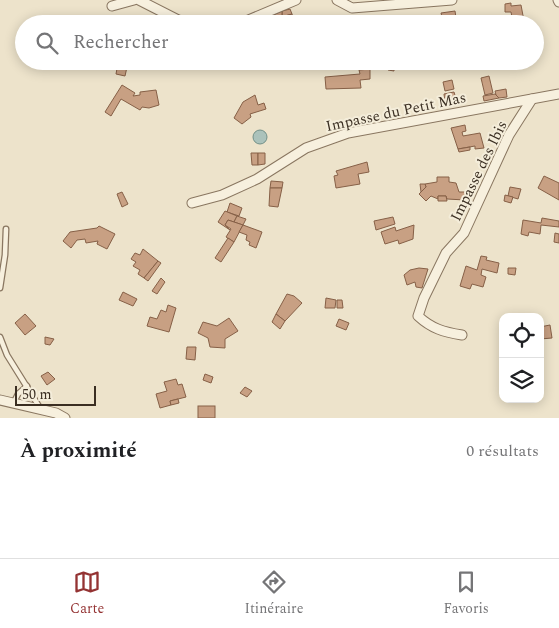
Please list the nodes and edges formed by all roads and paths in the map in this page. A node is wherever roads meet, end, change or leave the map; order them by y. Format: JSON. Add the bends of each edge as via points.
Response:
{"nodes":[{"id":1,"x":134,"y":0,"type":"edge"},
{"id":2,"x":139,"y":0,"type":"edge"},
{"id":3,"x":296,"y":0,"type":"edge"},
{"id":4,"x":337,"y":0,"type":"edge"},
{"id":5,"x":452,"y":0,"type":"edge"},
{"id":6,"x":112,"y":6,"type":"dead end"},
{"id":7,"x":168,"y":15,"type":"edge"},
{"id":8,"x":260,"y":15,"type":"edge"},
{"id":9,"x":559,"y":94,"type":"edge"},
{"id":10,"x":532,"y":99,"type":"junction"},
{"id":11,"x":192,"y":203,"type":"dead end"},
{"id":12,"x":6,"y":229,"type":"dead end"},
{"id":13,"x":0,"y":288,"type":"edge"},
{"id":14,"x":462,"y":334,"type":"dead end"},
{"id":15,"x":0,"y":337,"type":"edge"},
{"id":16,"x":27,"y":386,"type":"junction"},
{"id":17,"x":0,"y":400,"type":"edge"},
{"id":18,"x":14,"y":404,"type":"junction"},
{"id":19,"x":40,"y":409,"type":"junction"},
{"id":20,"x":65,"y":418,"type":"edge"}],
"edges":[{"from":1,"to":6,"type":"street"},
{"from":2,"to":7,"type":"street"},
{"from":3,"to":8,"type":"street"},
{"from":4,"to":5,"type":"street","via":[[352,8]]},
{"from":9,"to":10,"type":"street","name":"Impasse du Petit Mas"},
{"from":10,"to":11,"type":"street","name":"Impasse du Petit Mas","via":[[331,138],[306,148],[257,179],[222,195]]},
{"from":10,"to":14,"type":"street","name":"Impasse des Ibis","via":[[509,135],[464,233],[446,253],[418,316],[441,332]]},
{"from":12,"to":13,"type":"lane"},
{"from":15,"to":16,"type":"lane","via":[[7,355]]},
{"from":16,"to":18,"type":"lane","via":[[18,394]]},
{"from":16,"to":19,"type":"lane"},
{"from":17,"to":18,"type":"street"},
{"from":18,"to":19,"type":"street"},
{"from":19,"to":20,"type":"street"}]}
